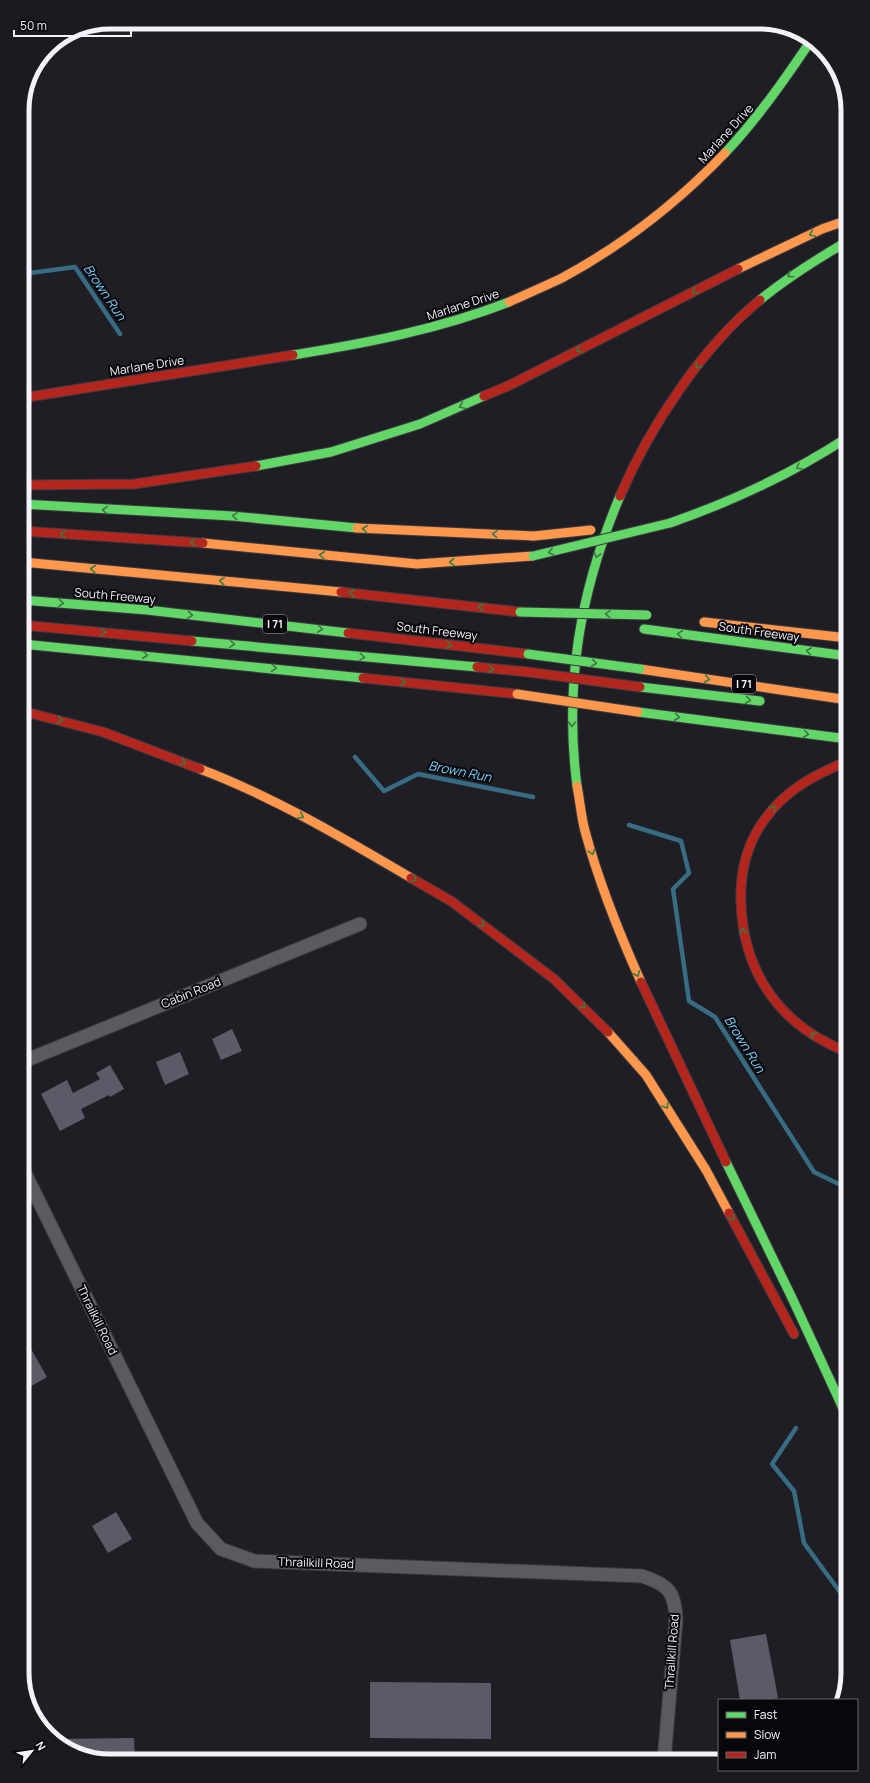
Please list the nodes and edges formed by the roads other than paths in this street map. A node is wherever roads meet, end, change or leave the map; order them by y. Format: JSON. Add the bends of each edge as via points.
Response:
{"nodes":[{"id":1,"x":808,"y":45,"type":"edge"},
{"id":2,"x":841,"y":222,"type":"edge"},
{"id":3,"x":841,"y":245,"type":"edge"},
{"id":4,"x":29,"y":397,"type":"edge"},
{"id":5,"x":841,"y":441,"type":"edge"},
{"id":6,"x":29,"y":485,"type":"edge"},
{"id":7,"x":29,"y":504,"type":"edge"},
{"id":8,"x":670,"y":523,"type":"junction"},
{"id":9,"x":29,"y":531,"type":"edge"},
{"id":10,"x":29,"y":563,"type":"edge"},
{"id":11,"x":29,"y":601,"type":"edge"},
{"id":12,"x":520,"y":612,"type":"junction"},
{"id":13,"x":651,"y":616,"type":"dead end"},
{"id":14,"x":693,"y":620,"type":"dead end"},
{"id":15,"x":605,"y":623,"type":"dead end"},
{"id":16,"x":29,"y":626,"type":"edge"},
{"id":17,"x":640,"y":628,"type":"dead end"},
{"id":18,"x":841,"y":637,"type":"edge"},
{"id":19,"x":29,"y":645,"type":"edge"},
{"id":20,"x":841,"y":655,"type":"edge"},
{"id":21,"x":841,"y":699,"type":"edge"},
{"id":22,"x":771,"y":703,"type":"dead end"},
{"id":23,"x":29,"y":712,"type":"edge"},
{"id":24,"x":841,"y":738,"type":"edge"},
{"id":25,"x":841,"y":763,"type":"edge"},
{"id":26,"x":360,"y":924,"type":"dead end"},
{"id":27,"x":841,"y":1049,"type":"edge"},
{"id":28,"x":29,"y":1059,"type":"edge"},
{"id":29,"x":29,"y":1182,"type":"edge"},
{"id":30,"x":797,"y":1339,"type":"dead end"},
{"id":31,"x":820,"y":1381,"type":"dead end"},
{"id":32,"x":841,"y":1403,"type":"edge"},
{"id":33,"x":841,"y":1418,"type":"edge"},
{"id":34,"x":665,"y":1754,"type":"edge"}],
"edges":[{"from":1,"to":4,"type":"main road","name":"Marlane Drive","via":[[764,111],[712,169],[692,187],[640,229],[597,257],[523,297],[452,322],[398,336]]},
{"from":2,"to":6,"type":"main road","one_way":true,"via":[[761,257],[510,385],[413,427],[331,452],[248,468],[134,484]]},
{"from":3,"to":32,"type":"main road","one_way":true,"via":[[786,278],[728,329],[664,412],[626,479],[601,542],[581,616],[573,676],[572,748],[584,828],[615,921],[659,1024]]},
{"from":5,"to":8,"type":"main road","one_way":true,"via":[[788,473],[730,501]]},
{"from":8,"to":7,"type":"main road","one_way":true,"bridge":true,"via":[[534,536],[377,530],[232,516]]},
{"from":8,"to":9,"type":"main road","one_way":true,"bridge":true,"via":[[533,556],[417,564],[196,542]]},
{"from":12,"to":10,"type":"main road","name":"South Freeway","one_way":true,"via":[[315,589]]},
{"from":11,"to":21,"type":"main road","name":"South Freeway","number":"I 71","one_way":true,"bridge":true,"via":[[154,611],[528,654]]},
{"from":13,"to":12,"type":"main road","one_way":true,"bridge":true},
{"from":12,"to":15,"type":"main road","name":"South Freeway","bridge":true},
{"from":14,"to":18,"type":"main road"},
{"from":16,"to":22,"type":"main road","one_way":true,"bridge":true,"via":[[528,672]]},
{"from":20,"to":17,"type":"main road","name":"South Freeway","one_way":true},
{"from":19,"to":24,"type":"main road","one_way":true,"bridge":true,"via":[[517,694]]},
{"from":23,"to":30,"type":"main road","one_way":true,"via":[[103,732],[240,784],[348,840],[451,901],[554,979],[600,1023],[646,1075],[706,1170]]},
{"from":27,"to":25,"type":"main road","one_way":true,"via":[[820,1041],[805,1030],[790,1017],[762,983],[751,964],[744,942],[739,901],[744,859],[764,820],[777,803],[808,779]]},
{"from":26,"to":28,"type":"street","name":"Cabin Road"},
{"from":29,"to":34,"type":"street","name":"Thrailkill Road","via":[[196,1523],[221,1549],[254,1560],[642,1576],[658,1581],[670,1591],[675,1602],[676,1620]]},
{"from":31,"to":33,"type":"main road"}]}
